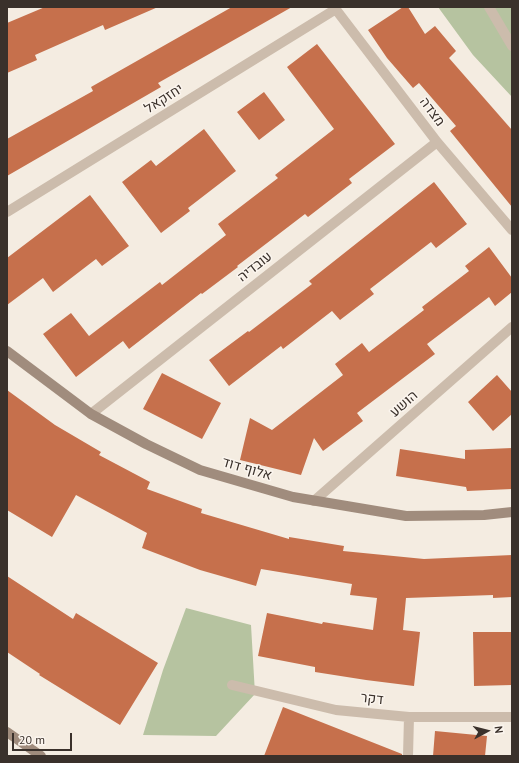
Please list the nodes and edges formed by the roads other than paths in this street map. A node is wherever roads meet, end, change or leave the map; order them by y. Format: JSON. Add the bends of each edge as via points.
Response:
{"nodes":[{"id":1,"x":489,"y":7,"type":"edge"},
{"id":2,"x":335,"y":8,"type":"edge"},
{"id":3,"x":512,"y":46,"type":"edge"},
{"id":4,"x":437,"y":142,"type":"junction"},
{"id":5,"x":7,"y":212,"type":"edge"},
{"id":6,"x":512,"y":230,"type":"edge"},
{"id":7,"x":512,"y":327,"type":"edge"},
{"id":8,"x":7,"y":351,"type":"edge"},
{"id":9,"x":91,"y":414,"type":"junction"},
{"id":10,"x":314,"y":501,"type":"junction"},
{"id":11,"x":512,"y":512,"type":"edge"},
{"id":12,"x":232,"y":685,"type":"dead end"},
{"id":13,"x":409,"y":717,"type":"junction"},
{"id":14,"x":512,"y":717,"type":"edge"},
{"id":15,"x":7,"y":732,"type":"edge"},
{"id":16,"x":41,"y":756,"type":"edge"},
{"id":17,"x":408,"y":756,"type":"edge"}],
"edges":[{"from":1,"to":3,"type":"street"},
{"from":2,"to":4,"type":"street","name":"מצדה"},
{"from":2,"to":5,"type":"street","name":"יחזקאל"},
{"from":4,"to":6,"type":"street","name":"מצדה"},
{"from":4,"to":9,"type":"street","name":"עובדיה"},
{"from":7,"to":10,"type":"street","name":"הושע"},
{"from":8,"to":9,"type":"street","name":"אלוף דוד"},
{"from":9,"to":10,"type":"street","name":"אלוף דוד","via":[[200,470]]},
{"from":10,"to":11,"type":"street","name":"אלוף דוד","via":[[406,516]]},
{"from":12,"to":13,"type":"street","name":"דקר","via":[[336,710]]},
{"from":13,"to":14,"type":"street","name":"דקר"},
{"from":13,"to":17,"type":"street"},
{"from":15,"to":16,"type":"street"}]}
